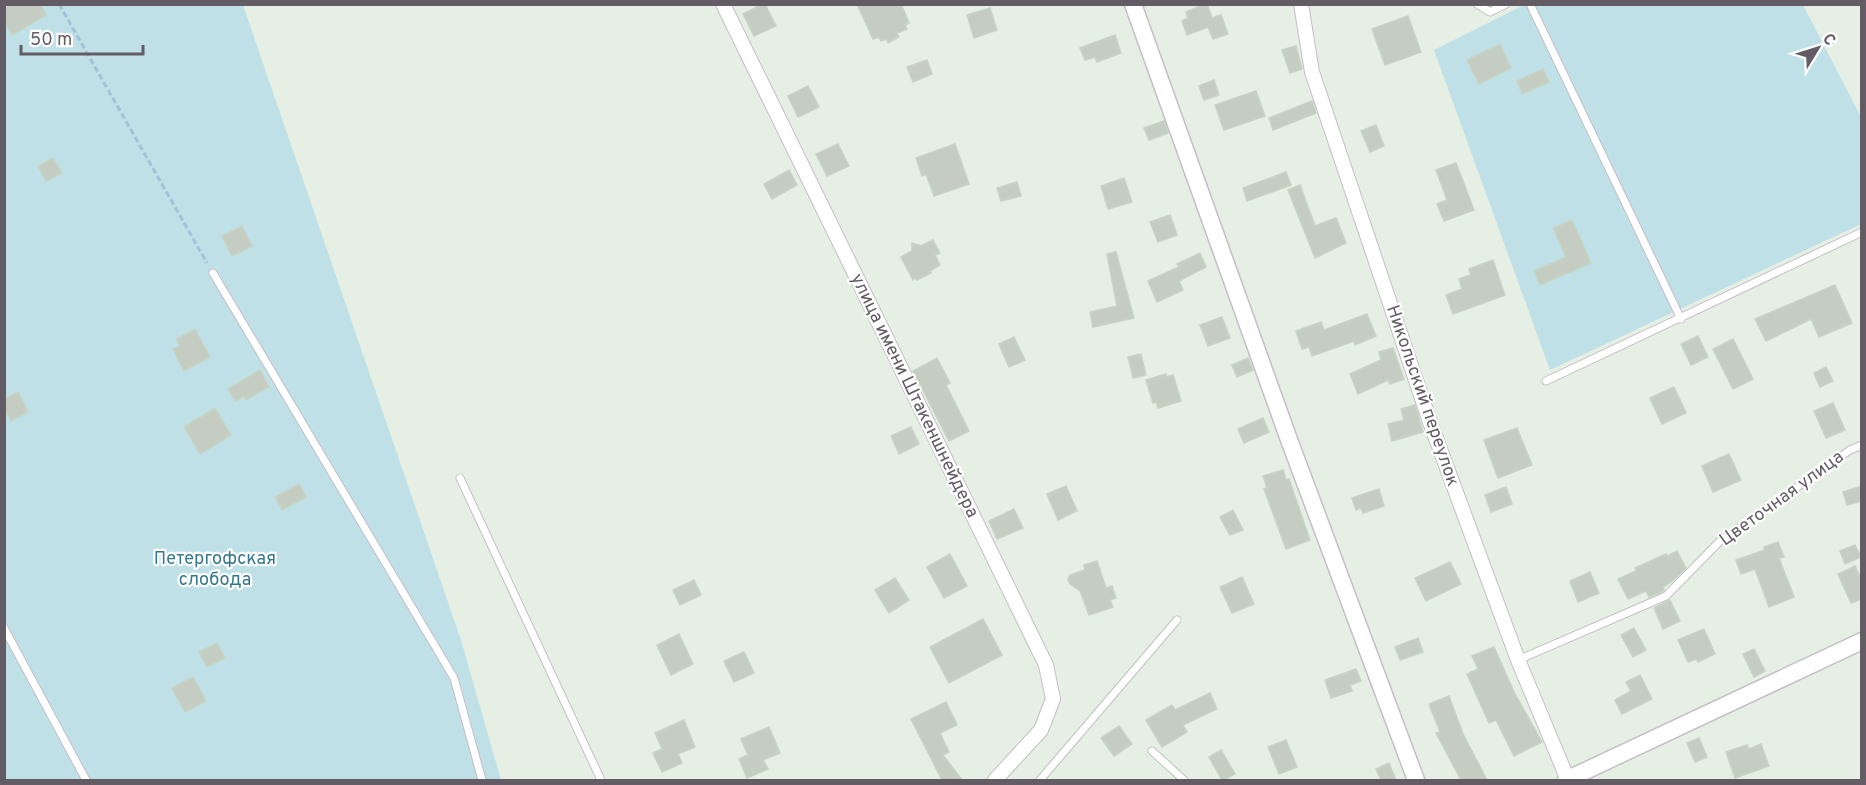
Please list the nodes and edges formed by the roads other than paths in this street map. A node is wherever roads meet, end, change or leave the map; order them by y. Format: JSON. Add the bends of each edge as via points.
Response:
{"nodes":[{"id":1,"x":723,"y":4,"type":"edge"},
{"id":2,"x":1133,"y":4,"type":"edge"},
{"id":3,"x":1476,"y":4,"type":"edge"},
{"id":4,"x":1506,"y":4,"type":"edge"},
{"id":5,"x":1530,"y":4,"type":"edge"},
{"id":6,"x":1305,"y":6,"type":"edge"},
{"id":7,"x":1862,"y":232,"type":"edge"},
{"id":8,"x":213,"y":273,"type":"road end"},
{"id":9,"x":1681,"y":319,"type":"junction"},
{"id":10,"x":1546,"y":381,"type":"dead end"},
{"id":11,"x":1862,"y":445,"type":"edge"},
{"id":12,"x":460,"y":478,"type":"dead end"},
{"id":13,"x":1178,"y":620,"type":"dead end"},
{"id":14,"x":4,"y":628,"type":"edge"},
{"id":15,"x":1862,"y":642,"type":"edge"},
{"id":16,"x":1518,"y":660,"type":"junction"},
{"id":17,"x":1152,"y":751,"type":"dead end"},
{"id":18,"x":86,"y":780,"type":"edge"},
{"id":19,"x":482,"y":780,"type":"edge"},
{"id":20,"x":601,"y":780,"type":"edge"},
{"id":21,"x":995,"y":780,"type":"edge"},
{"id":22,"x":1040,"y":780,"type":"edge"},
{"id":23,"x":1184,"y":780,"type":"edge"},
{"id":24,"x":1416,"y":780,"type":"edge"},
{"id":25,"x":1567,"y":780,"type":"edge"}],
"edges":[{"from":1,"to":21,"type":"street","name":"улица имени Штакеншнейдера","via":[[1046,665],[1053,699],[1041,730]]},
{"from":2,"to":24,"type":"street"},
{"from":3,"to":4,"type":"lane","via":[[1490,12]]},
{"from":5,"to":9,"type":"lane"},
{"from":6,"to":16,"type":"street","name":"Никольский переулок","via":[[1315,83],[1430,422]]},
{"from":7,"to":9,"type":"lane"},
{"from":8,"to":19,"type":"lane","via":[[454,678]]},
{"from":9,"to":10,"type":"lane"},
{"from":11,"to":16,"type":"lane","name":"Цветочная улица","via":[[1719,542],[1666,596]]},
{"from":12,"to":20,"type":"lane"},
{"from":13,"to":22,"type":"lane"},
{"from":14,"to":18,"type":"lane"},
{"from":15,"to":25,"type":"street"},
{"from":16,"to":25,"type":"street","name":"Никольский переулок"},
{"from":17,"to":23,"type":"lane"}]}
